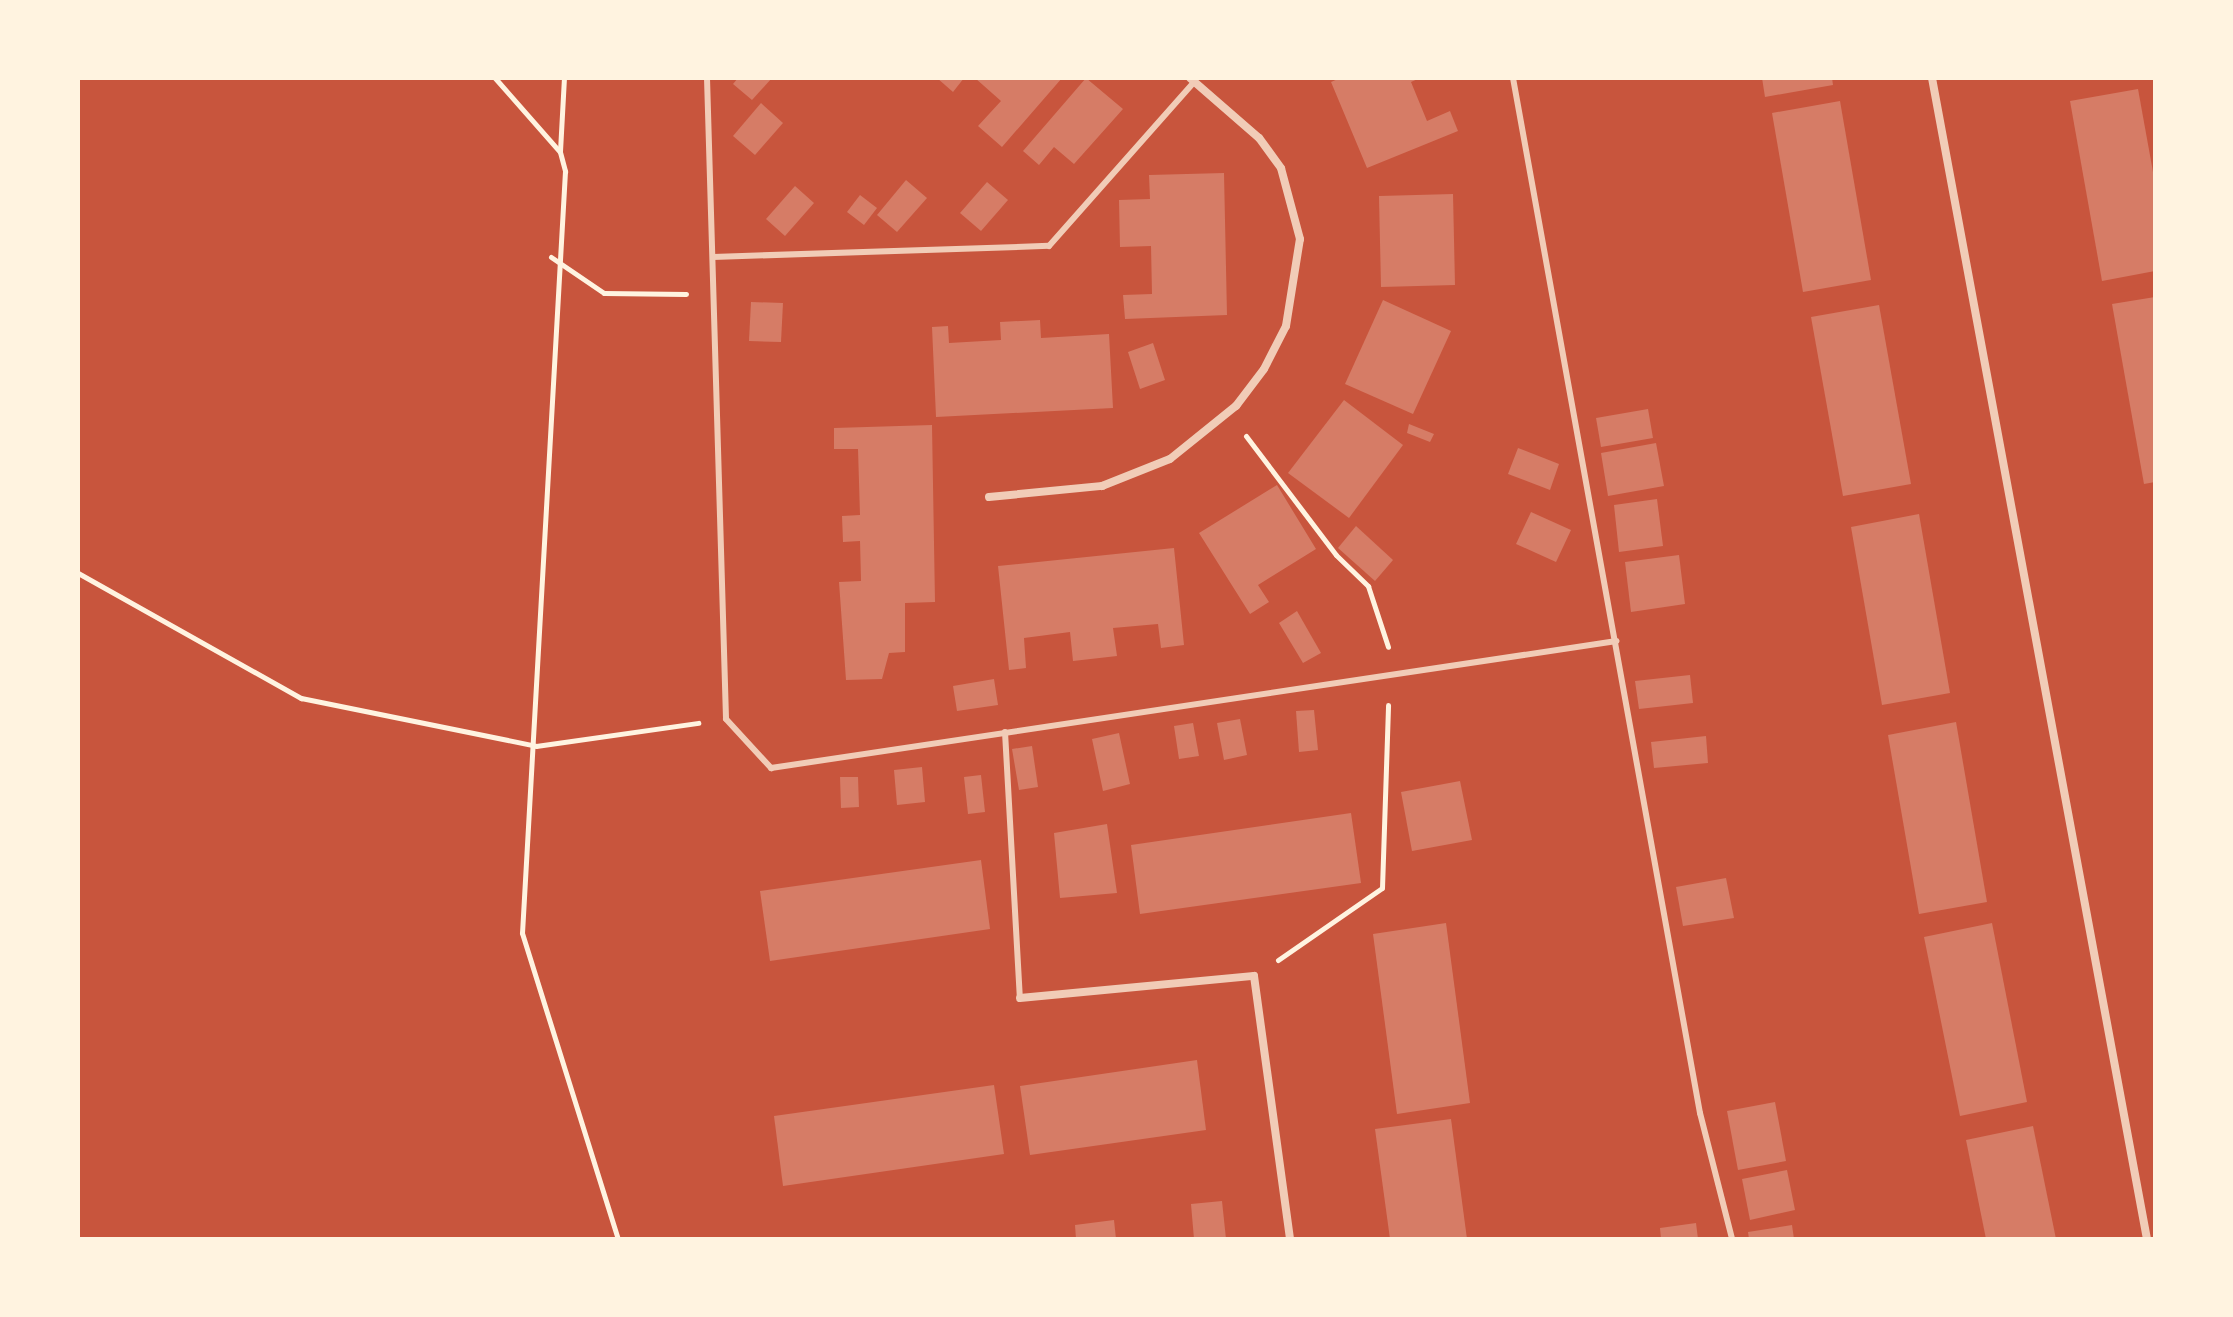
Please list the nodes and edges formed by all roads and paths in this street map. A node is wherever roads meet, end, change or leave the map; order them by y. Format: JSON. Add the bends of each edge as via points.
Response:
{"nodes":[{"id":1,"x":495,"y":78,"type":"edge"},
{"id":2,"x":564,"y":78,"type":"edge"},
{"id":3,"x":707,"y":78,"type":"edge"},
{"id":4,"x":1513,"y":78,"type":"edge"},
{"id":5,"x":1932,"y":78,"type":"edge"},
{"id":6,"x":1192,"y":80,"type":"edge"},
{"id":7,"x":560,"y":152,"type":"junction"},
{"id":8,"x":551,"y":257,"type":"dead end"},
{"id":9,"x":713,"y":257,"type":"junction"},
{"id":10,"x":562,"y":264,"type":"junction"},
{"id":11,"x":715,"y":294,"type":"junction"},
{"id":12,"x":1227,"y":414,"type":"junction"},
{"id":13,"x":989,"y":497,"type":"dead end"},
{"id":14,"x":78,"y":573,"type":"edge"},
{"id":15,"x":1617,"y":641,"type":"junction"},
{"id":16,"x":1389,"y":675,"type":"junction"},
{"id":17,"x":726,"y":719,"type":"junction"},
{"id":18,"x":1005,"y":732,"type":"junction"},
{"id":19,"x":536,"y":746,"type":"junction"},
{"id":20,"x":1254,"y":976,"type":"junction"},
{"id":21,"x":1020,"y":998,"type":"joint"},
{"id":22,"x":618,"y":1239,"type":"edge"},
{"id":23,"x":1290,"y":1239,"type":"edge"},
{"id":24,"x":1732,"y":1239,"type":"edge"},
{"id":25,"x":2147,"y":1239,"type":"edge"}],
"edges":[{"from":1,"to":7,"type":"path"},
{"from":2,"to":7,"type":"path"},
{"from":3,"to":9,"type":"lane"},
{"from":4,"to":15,"type":"lane"},
{"from":5,"to":25,"type":"street"},
{"from":6,"to":9,"type":"lane","via":[[1049,246]]},
{"from":6,"to":12,"type":"street","via":[[1259,138],[1281,168],[1300,239],[1286,326],[1264,369]]},
{"from":7,"to":10,"type":"path","via":[[565,171]]},
{"from":8,"to":10,"type":"path"},
{"from":9,"to":11,"type":"lane"},
{"from":10,"to":11,"type":"path","via":[[604,293]]},
{"from":10,"to":19,"type":"path"},
{"from":11,"to":17,"type":"lane"},
{"from":12,"to":13,"type":"street","via":[[1170,459],[1138,476],[1102,486]]},
{"from":12,"to":16,"type":"path","via":[[1336,555],[1368,586],[1388,642]]},
{"from":14,"to":19,"type":"path","via":[[301,698]]},
{"from":15,"to":16,"type":"lane"},
{"from":15,"to":24,"type":"lane","via":[[1700,1113]]},
{"from":16,"to":18,"type":"lane"},
{"from":16,"to":20,"type":"path","via":[[1382,888]]},
{"from":17,"to":18,"type":"lane","via":[[771,768]]},
{"from":17,"to":19,"type":"path"},
{"from":18,"to":21,"type":"lane"},
{"from":19,"to":22,"type":"path","via":[[522,933]]},
{"from":20,"to":21,"type":"street"},
{"from":20,"to":23,"type":"street"}]}
